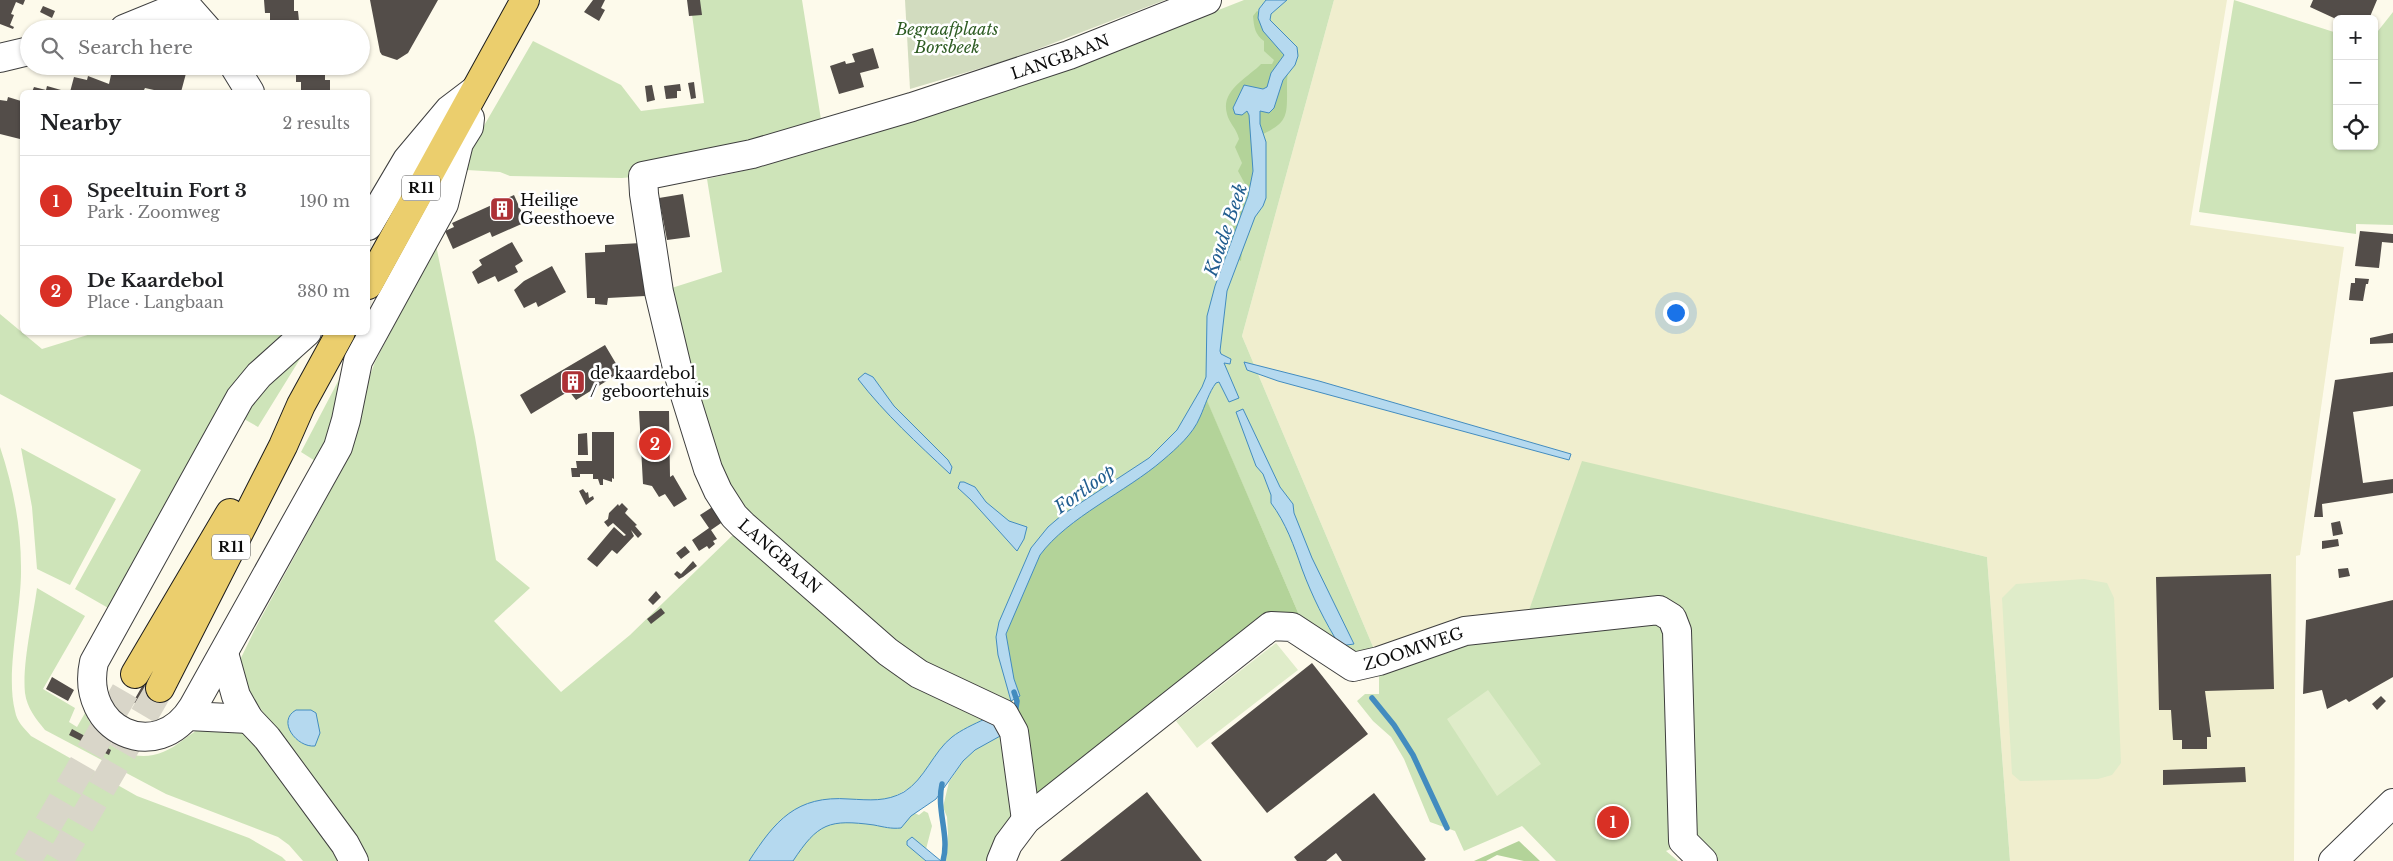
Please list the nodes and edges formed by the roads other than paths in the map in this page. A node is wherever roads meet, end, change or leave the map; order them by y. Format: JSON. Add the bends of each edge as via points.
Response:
{"nodes":[{"id":1,"x":525,"y":0,"type":"edge"},
{"id":2,"x":1207,"y":0,"type":"edge"},
{"id":3,"x":186,"y":2,"type":"edge"},
{"id":4,"x":145,"y":20,"type":"edge"},
{"id":5,"x":200,"y":20,"type":"edge"},
{"id":6,"x":20,"y":53,"type":"edge"},
{"id":7,"x":0,"y":58,"type":"edge"},
{"id":8,"x":240,"y":75,"type":"edge"},
{"id":9,"x":249,"y":90,"type":"edge"},
{"id":10,"x":474,"y":91,"type":"junction"},
{"id":11,"x":370,"y":223,"type":"edge"},
{"id":12,"x":370,"y":280,"type":"edge"},
{"id":13,"x":304,"y":335,"type":"edge"},
{"id":14,"x":339,"y":335,"type":"edge"},
{"id":15,"x":301,"y":405,"type":"junction"},
{"id":16,"x":224,"y":653,"type":"junction"},
{"id":17,"x":135,"y":674,"type":"tunnel mouth"},
{"id":18,"x":160,"y":688,"type":"tunnel mouth"},
{"id":19,"x":188,"y":716,"type":"junction"},
{"id":20,"x":249,"y":719,"type":"junction"},
{"id":21,"x":2393,"y":803,"type":"edge"},
{"id":22,"x":1026,"y":820,"type":"junction"},
{"id":23,"x":354,"y":861,"type":"edge"},
{"id":24,"x":1001,"y":861,"type":"edge"},
{"id":25,"x":1703,"y":861,"type":"edge"},
{"id":26,"x":2333,"y":861,"type":"edge"}],
"edges":[{"from":1,"to":10,"type":"main road","number":"R11"},
{"from":2,"to":22,"type":"street","name":"LANGBAAN","via":[[1069,55],[912,107],[752,154],[643,176],[659,292],[679,376],[718,491],[734,516],[888,652],[920,674],[1009,722]]},
{"from":3,"to":4,"type":"street"},
{"from":3,"to":5,"type":"street"},
{"from":6,"to":7,"type":"street"},
{"from":8,"to":9,"type":"street"},
{"from":10,"to":11,"type":"street","via":[[450,110],[407,160]]},
{"from":10,"to":12,"type":"main road","number":"R11"},
{"from":10,"to":16,"type":"street","via":[[469,126],[460,143],[444,204],[361,355],[338,447]]},
{"from":13,"to":19,"type":"street","via":[[259,375],[240,398],[94,662],[91,675],[95,701],[103,716],[120,730],[152,736],[174,727]]},
{"from":14,"to":15,"type":"main road","number":"R11"},
{"from":15,"to":17,"type":"main road","number":"R11","via":[[273,439]]},
{"from":15,"to":18,"type":"main road","number":"R11"},
{"from":16,"to":19,"type":"street"},
{"from":16,"to":20,"type":"street","via":[[236,696]]},
{"from":19,"to":20,"type":"street"},
{"from":20,"to":23,"type":"street","via":[[273,746]]},
{"from":21,"to":26,"type":"street"},
{"from":22,"to":24,"type":"street","name":"ZOOMWEG","via":[[1008,844]]},
{"from":22,"to":25,"type":"street","name":"ZOOMWEG","via":[[1271,626],[1292,627],[1353,667],[1465,630],[1658,610],[1672,618],[1677,631],[1683,841]]}]}
